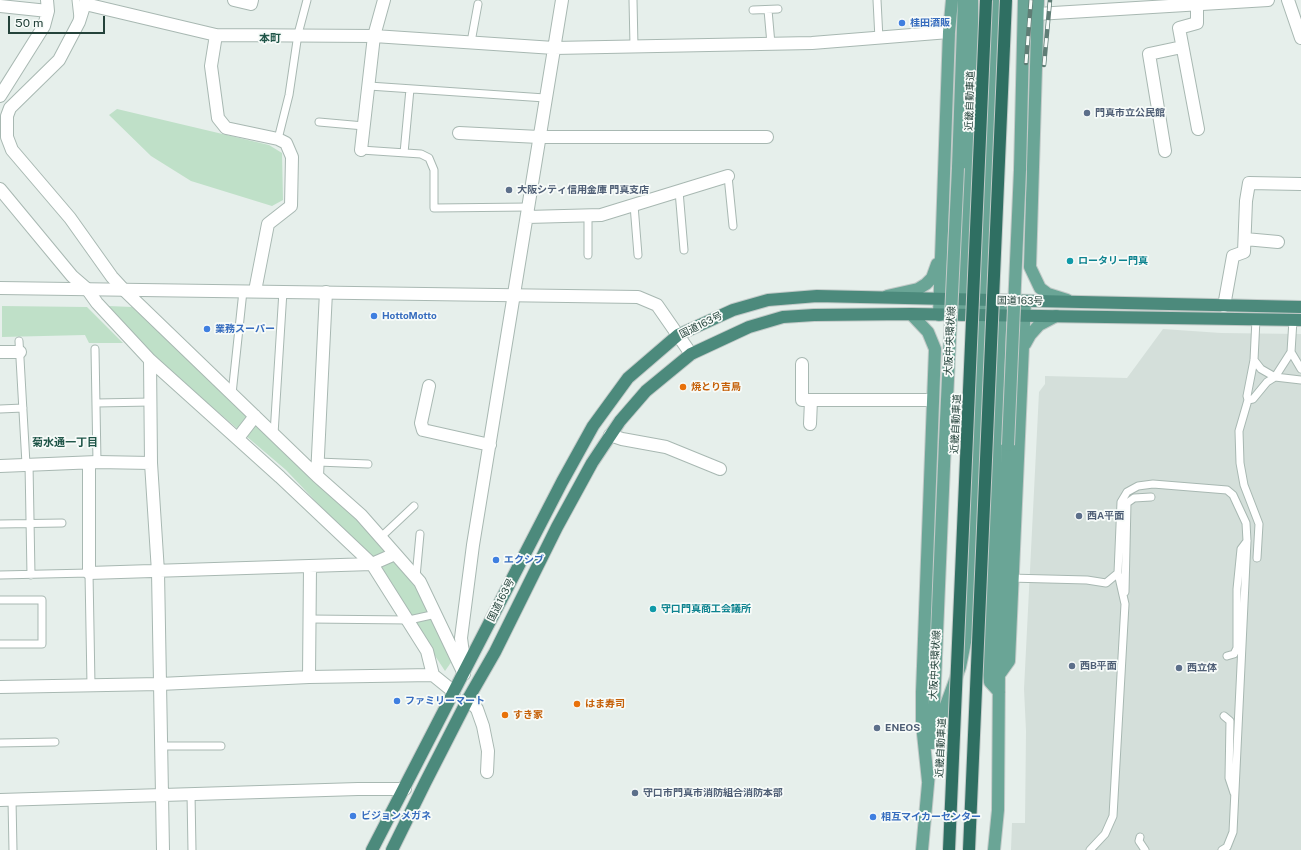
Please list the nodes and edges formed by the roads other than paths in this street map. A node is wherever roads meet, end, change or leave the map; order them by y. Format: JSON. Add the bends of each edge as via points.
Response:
{"nodes":[{"id":1,"x":234,"y":0,"type":"edge"},
{"id":2,"x":252,"y":0,"type":"edge"},
{"id":3,"x":307,"y":0,"type":"edge"},
{"id":4,"x":384,"y":0,"type":"edge"},
{"id":5,"x":562,"y":0,"type":"edge"},
{"id":6,"x":633,"y":0,"type":"edge"},
{"id":7,"x":877,"y":0,"type":"edge"},
{"id":8,"x":952,"y":0,"type":"edge"},
{"id":9,"x":964,"y":0,"type":"edge"},
{"id":10,"x":972,"y":0,"type":"edge"},
{"id":11,"x":986,"y":0,"type":"edge"},
{"id":12,"x":997,"y":0,"type":"edge"},
{"id":13,"x":1006,"y":0,"type":"edge"},
{"id":14,"x":1024,"y":0,"type":"edge"},
{"id":15,"x":1038,"y":0,"type":"edge"},
{"id":16,"x":1268,"y":0,"type":"edge"},
{"id":17,"x":1288,"y":0,"type":"edge"},
{"id":18,"x":82,"y":1,"type":"edge"},
{"id":19,"x":478,"y":4,"type":"dead end"},
{"id":20,"x":1195,"y":4,"type":"edge"},
{"id":21,"x":0,"y":6,"type":"edge"},
{"id":22,"x":47,"y":6,"type":"edge"},
{"id":23,"x":778,"y":9,"type":"dead end"},
{"id":24,"x":753,"y":10,"type":"dead end"},
{"id":25,"x":768,"y":10,"type":"junction"},
{"id":26,"x":1037,"y":14,"type":"junction"},
{"id":27,"x":949,"y":32,"type":"junction"},
{"id":28,"x":298,"y":34,"type":"junction"},
{"id":29,"x":216,"y":35,"type":"junction"},
{"id":30,"x":374,"y":36,"type":"junction"},
{"id":31,"x":1301,"y":38,"type":"edge"},
{"id":32,"x":878,"y":39,"type":"junction"},
{"id":33,"x":471,"y":42,"type":"junction"},
{"id":34,"x":771,"y":44,"type":"junction"},
{"id":35,"x":634,"y":46,"type":"junction"},
{"id":36,"x":1182,"y":47,"type":"junction"},
{"id":37,"x":554,"y":48,"type":"junction"},
{"id":38,"x":369,"y":86,"type":"junction"},
{"id":39,"x":410,"y":89,"type":"junction"},
{"id":40,"x":1,"y":90,"type":"edge"},
{"id":41,"x":545,"y":98,"type":"junction"},
{"id":42,"x":319,"y":122,"type":"dead end"},
{"id":43,"x":364,"y":126,"type":"junction"},
{"id":44,"x":1198,"y":129,"type":"dead end"},
{"id":45,"x":459,"y":133,"type":"dead end"},
{"id":46,"x":539,"y":137,"type":"junction"},
{"id":47,"x":767,"y":137,"type":"dead end"},
{"id":48,"x":278,"y":139,"type":"junction"},
{"id":49,"x":362,"y":150,"type":"joint"},
{"id":50,"x":1165,"y":151,"type":"dead end"},
{"id":51,"x":404,"y":153,"type":"junction"},
{"id":52,"x":728,"y":176,"type":"joint"},
{"id":53,"x":1301,"y":184,"type":"edge"},
{"id":54,"x":0,"y":189,"type":"edge"},
{"id":55,"x":679,"y":191,"type":"junction"},
{"id":56,"x":634,"y":205,"type":"junction"},
{"id":57,"x":528,"y":212,"type":"junction"},
{"id":58,"x":588,"y":216,"type":"junction"},
{"id":59,"x":733,"y":226,"type":"dead end"},
{"id":60,"x":1245,"y":239,"type":"junction"},
{"id":61,"x":1278,"y":242,"type":"dead end"},
{"id":62,"x":684,"y":250,"type":"dead end"},
{"id":63,"x":588,"y":255,"type":"dead end"},
{"id":64,"x":940,"y":255,"type":"junction"},
{"id":65,"x":638,"y":256,"type":"dead end"},
{"id":66,"x":0,"y":288,"type":"edge"},
{"id":67,"x":87,"y":289,"type":"junction"},
{"id":68,"x":124,"y":290,"type":"junction"},
{"id":69,"x":243,"y":291,"type":"junction"},
{"id":70,"x":255,"y":291,"type":"junction"},
{"id":71,"x":283,"y":291,"type":"junction"},
{"id":72,"x":326,"y":292,"type":"junction"},
{"id":73,"x":514,"y":294,"type":"junction"},
{"id":74,"x":882,"y":298,"type":"junction"},
{"id":75,"x":940,"y":300,"type":"junction"},
{"id":76,"x":963,"y":300,"type":"junction"},
{"id":77,"x":984,"y":301,"type":"junction"},
{"id":78,"x":1001,"y":301,"type":"junction"},
{"id":79,"x":1025,"y":301,"type":"junction"},
{"id":80,"x":1072,"y":302,"type":"junction"},
{"id":81,"x":1224,"y":306,"type":"junction"},
{"id":82,"x":1301,"y":307,"type":"edge"},
{"id":83,"x":911,"y":314,"type":"junction"},
{"id":84,"x":939,"y":315,"type":"junction"},
{"id":85,"x":962,"y":315,"type":"junction"},
{"id":86,"x":983,"y":315,"type":"junction"},
{"id":87,"x":1001,"y":315,"type":"junction"},
{"id":88,"x":1025,"y":316,"type":"junction"},
{"id":89,"x":1058,"y":316,"type":"junction"},
{"id":90,"x":1256,"y":319,"type":"junction"},
{"id":91,"x":1297,"y":320,"type":"edge"},
{"id":92,"x":678,"y":335,"type":"junction"},
{"id":93,"x":19,"y":346,"type":"joint"},
{"id":94,"x":1024,"y":348,"type":"junction"},
{"id":95,"x":95,"y":349,"type":"dead end"},
{"id":96,"x":0,"y":352,"type":"edge"},
{"id":97,"x":1291,"y":352,"type":"junction"},
{"id":98,"x":691,"y":354,"type":"junction"},
{"id":99,"x":150,"y":360,"type":"junction"},
{"id":100,"x":1254,"y":360,"type":"junction"},
{"id":101,"x":802,"y":364,"type":"dead end"},
{"id":102,"x":1301,"y":369,"type":"edge"},
{"id":103,"x":1275,"y":377,"type":"junction"},
{"id":104,"x":1301,"y":380,"type":"edge"},
{"id":105,"x":429,"y":386,"type":"dead end"},
{"id":106,"x":232,"y":394,"type":"junction"},
{"id":107,"x":811,"y":400,"type":"junction"},
{"id":108,"x":934,"y":400,"type":"junction"},
{"id":109,"x":1248,"y":400,"type":"junction"},
{"id":110,"x":151,"y":402,"type":"junction"},
{"id":111,"x":97,"y":403,"type":"junction"},
{"id":112,"x":23,"y":408,"type":"junction"},
{"id":113,"x":0,"y":409,"type":"edge"},
{"id":114,"x":255,"y":416,"type":"junction"},
{"id":115,"x":810,"y":424,"type":"dead end"},
{"id":116,"x":274,"y":434,"type":"junction"},
{"id":117,"x":610,"y":435,"type":"junction"},
{"id":118,"x":238,"y":438,"type":"junction"},
{"id":119,"x":490,"y":444,"type":"junction"},
{"id":120,"x":93,"y":462,"type":"junction"},
{"id":121,"x":318,"y":462,"type":"junction"},
{"id":122,"x":152,"y":463,"type":"junction"},
{"id":123,"x":27,"y":464,"type":"junction"},
{"id":124,"x":368,"y":464,"type":"dead end"},
{"id":125,"x":0,"y":466,"type":"edge"},
{"id":126,"x":720,"y":468,"type":"dead end"},
{"id":127,"x":318,"y":476,"type":"junction"},
{"id":128,"x":1151,"y":497,"type":"dead end"},
{"id":129,"x":414,"y":506,"type":"dead end"},
{"id":130,"x":62,"y":523,"type":"dead end"},
{"id":131,"x":0,"y":524,"type":"edge"},
{"id":132,"x":30,"y":524,"type":"junction"},
{"id":133,"x":420,"y":534,"type":"dead end"},
{"id":134,"x":380,"y":537,"type":"junction"},
{"id":135,"x":1247,"y":541,"type":"junction"},
{"id":136,"x":395,"y":554,"type":"junction"},
{"id":137,"x":1257,"y":558,"type":"dead end"},
{"id":138,"x":372,"y":564,"type":"junction"},
{"id":139,"x":310,"y":567,"type":"junction"},
{"id":140,"x":158,"y":572,"type":"junction"},
{"id":141,"x":1118,"y":573,"type":"junction"},
{"id":142,"x":31,"y":574,"type":"junction"},
{"id":143,"x":89,"y":574,"type":"junction"},
{"id":144,"x":0,"y":575,"type":"edge"},
{"id":145,"x":416,"y":577,"type":"junction"},
{"id":146,"x":1008,"y":578,"type":"junction"},
{"id":147,"x":0,"y":600,"type":"edge"},
{"id":148,"x":1125,"y":604,"type":"junction"},
{"id":149,"x":436,"y":614,"type":"junction"},
{"id":150,"x":310,"y":619,"type":"junction"},
{"id":151,"x":409,"y":620,"type":"junction"},
{"id":152,"x":0,"y":644,"type":"edge"},
{"id":153,"x":1227,"y":656,"type":"dead end"},
{"id":154,"x":464,"y":671,"type":"junction"},
{"id":155,"x":433,"y":675,"type":"junction"},
{"id":156,"x":309,"y":677,"type":"junction"},
{"id":157,"x":160,"y":684,"type":"junction"},
{"id":158,"x":91,"y":685,"type":"junction"},
{"id":159,"x":0,"y":687,"type":"edge"},
{"id":160,"x":454,"y":692,"type":"junction"},
{"id":161,"x":999,"y":692,"type":"junction"},
{"id":162,"x":468,"y":699,"type":"junction"},
{"id":163,"x":1224,"y":716,"type":"dead end"},
{"id":164,"x":55,"y":742,"type":"dead end"},
{"id":165,"x":0,"y":743,"type":"edge"},
{"id":166,"x":932,"y":743,"type":"junction"},
{"id":167,"x":161,"y":746,"type":"junction"},
{"id":168,"x":221,"y":746,"type":"dead end"},
{"id":169,"x":487,"y":772,"type":"dead end"},
{"id":170,"x":928,"y":781,"type":"junction"},
{"id":171,"x":405,"y":789,"type":"junction"},
{"id":172,"x":191,"y":794,"type":"junction"},
{"id":173,"x":162,"y":795,"type":"junction"},
{"id":174,"x":1235,"y":796,"type":"junction"},
{"id":175,"x":6,"y":800,"type":"edge"},
{"id":176,"x":1140,"y":837,"type":"dead end"},
{"id":177,"x":13,"y":850,"type":"edge"},
{"id":178,"x":163,"y":850,"type":"edge"},
{"id":179,"x":192,"y":850,"type":"edge"},
{"id":180,"x":372,"y":850,"type":"edge"},
{"id":181,"x":392,"y":850,"type":"edge"},
{"id":182,"x":922,"y":850,"type":"edge"},
{"id":183,"x":949,"y":850,"type":"edge"},
{"id":184,"x":969,"y":850,"type":"edge"},
{"id":185,"x":994,"y":850,"type":"edge"},
{"id":186,"x":1090,"y":850,"type":"edge"},
{"id":187,"x":1145,"y":850,"type":"edge"},
{"id":188,"x":1222,"y":850,"type":"edge"}],
"edges":[{"from":1,"to":2,"type":"street","via":[[251,4]]},
{"from":3,"to":28,"type":"lane"},
{"from":4,"to":30,"type":"street"},
{"from":5,"to":37,"type":"street"},
{"from":6,"to":35,"type":"lane"},
{"from":7,"to":32,"type":"lane"},
{"from":8,"to":27,"type":"main road"},
{"from":9,"to":166,"type":"main road","name":"大阪中央環状線","bridge":true},
{"from":10,"to":76,"type":"main road","via":[[972,86]]},
{"from":11,"to":183,"type":"highway","name":"近畿自動車道","bridge":true},
{"from":12,"to":77,"type":"main road"},
{"from":13,"to":184,"type":"highway","bridge":true},
{"from":14,"to":146,"type":"main road","bridge":true,"via":[[1020,170],[1008,445]]},
{"from":15,"to":26,"type":"main road"},
{"from":16,"to":20,"type":"street"},
{"from":17,"to":31,"type":"street"},
{"from":18,"to":29,"type":"street"},
{"from":18,"to":68,"type":"street","via":[[79,22],[59,60],[10,108],[7,116],[7,137],[12,150],[70,218]]},
{"from":19,"to":33,"type":"lane"},
{"from":20,"to":26,"type":"street"},
{"from":20,"to":36,"type":"street","via":[[1197,23],[1179,28]]},
{"from":21,"to":22,"type":"street"},
{"from":22,"to":40,"type":"street","via":[[44,26],[35,43]]},
{"from":23,"to":25,"type":"lane"},
{"from":24,"to":25,"type":"lane"},
{"from":25,"to":34,"type":"lane"},
{"from":26,"to":80,"type":"main road","via":[[1030,267],[1040,288],[1048,294]]},
{"from":27,"to":32,"type":"street"},
{"from":27,"to":64,"type":"main road"},
{"from":28,"to":29,"type":"street"},
{"from":28,"to":30,"type":"street"},
{"from":28,"to":48,"type":"lane","via":[[289,94]]},
{"from":29,"to":48,"type":"street","via":[[211,66],[218,118],[226,128]]},
{"from":30,"to":33,"type":"street"},
{"from":30,"to":38,"type":"street"},
{"from":32,"to":34,"type":"street"},
{"from":33,"to":37,"type":"street"},
{"from":34,"to":35,"type":"street"},
{"from":35,"to":37,"type":"street"},
{"from":36,"to":44,"type":"street"},
{"from":36,"to":50,"type":"street","via":[[1149,54]]},
{"from":37,"to":41,"type":"street"},
{"from":38,"to":39,"type":"lane"},
{"from":38,"to":43,"type":"street"},
{"from":39,"to":41,"type":"lane"},
{"from":39,"to":51,"type":"lane"},
{"from":41,"to":46,"type":"street"},
{"from":42,"to":43,"type":"lane"},
{"from":43,"to":49,"type":"street"},
{"from":45,"to":46,"type":"street"},
{"from":46,"to":47,"type":"street"},
{"from":46,"to":57,"type":"street"},
{"from":48,"to":70,"type":"street","via":[[286,143],[292,157],[291,206],[268,224]]},
{"from":49,"to":51,"type":"lane"},
{"from":51,"to":57,"type":"lane","via":[[421,154],[429,158],[434,170],[434,208]]},
{"from":52,"to":55,"type":"street"},
{"from":52,"to":59,"type":"lane"},
{"from":53,"to":60,"type":"street","via":[[1249,183]]},
{"from":54,"to":67,"type":"street","via":[[72,276]]},
{"from":55,"to":56,"type":"street"},
{"from":55,"to":62,"type":"lane"},
{"from":56,"to":58,"type":"street","via":[[601,215]]},
{"from":56,"to":65,"type":"lane"},
{"from":57,"to":58,"type":"street"},
{"from":57,"to":73,"type":"street"},
{"from":58,"to":63,"type":"lane"},
{"from":60,"to":61,"type":"street"},
{"from":60,"to":81,"type":"street","via":[[1244,252],[1233,256]]},
{"from":64,"to":74,"type":"main road","via":[[932,278],[926,284],[918,289]]},
{"from":64,"to":75,"type":"main road"},
{"from":66,"to":67,"type":"street"},
{"from":67,"to":68,"type":"street"},
{"from":67,"to":99,"type":"street"},
{"from":68,"to":69,"type":"street"},
{"from":68,"to":106,"type":"street"},
{"from":69,"to":70,"type":"street"},
{"from":69,"to":106,"type":"lane"},
{"from":70,"to":71,"type":"street"},
{"from":71,"to":72,"type":"street"},
{"from":71,"to":116,"type":"lane"},
{"from":72,"to":73,"type":"street"},
{"from":72,"to":121,"type":"street"},
{"from":73,"to":92,"type":"street","via":[[638,297],[657,305]]},
{"from":73,"to":119,"type":"street"},
{"from":74,"to":75,"type":"highway","name":"国道163号"},
{"from":74,"to":92,"type":"highway","name":"国道163号","via":[[817,296],[768,300],[733,310]]},
{"from":75,"to":76,"type":"highway","name":"国道163号"},
{"from":75,"to":84,"type":"main road"},
{"from":76,"to":77,"type":"highway","name":"国道163号"},
{"from":76,"to":85,"type":"main road"},
{"from":77,"to":78,"type":"highway","name":"国道163号"},
{"from":77,"to":86,"type":"main road"},
{"from":78,"to":79,"type":"highway","name":"国道163号"},
{"from":78,"to":87,"type":"main road"},
{"from":79,"to":80,"type":"highway","name":"国道163号"},
{"from":79,"to":88,"type":"main road"},
{"from":80,"to":81,"type":"highway","name":"国道163号"},
{"from":81,"to":82,"type":"highway","name":"国道163号"},
{"from":83,"to":84,"type":"highway","name":"国道163号"},
{"from":83,"to":98,"type":"highway","name":"国道163号","via":[[783,317],[749,327]]},
{"from":83,"to":108,"type":"main road","via":[[923,325],[935,349]]},
{"from":84,"to":85,"type":"highway","name":"国道163号"},
{"from":85,"to":86,"type":"highway","name":"国道163号"},
{"from":86,"to":87,"type":"highway","name":"国道163号"},
{"from":86,"to":166,"type":"main road","via":[[969,622],[960,667]]},
{"from":87,"to":88,"type":"highway","name":"国道163号"},
{"from":87,"to":161,"type":"main road","via":[[988,667],[990,682]]},
{"from":88,"to":89,"type":"highway","name":"国道163号"},
{"from":88,"to":94,"type":"main road"},
{"from":89,"to":90,"type":"highway","name":"国道163号"},
{"from":89,"to":94,"type":"main road","via":[[1039,325],[1030,335]]},
{"from":90,"to":91,"type":"highway","name":"国道163号"},
{"from":90,"to":100,"type":"lane"},
{"from":91,"to":97,"type":"lane"},
{"from":92,"to":98,"type":"street"},
{"from":92,"to":154,"type":"highway","name":"国道163号","via":[[628,378],[593,426]]},
{"from":93,"to":96,"type":"street"},
{"from":93,"to":112,"type":"lane"},
{"from":94,"to":146,"type":"main road"},
{"from":95,"to":111,"type":"lane"},
{"from":97,"to":102,"type":"lane"},
{"from":97,"to":103,"type":"lane"},
{"from":98,"to":117,"type":"highway","name":"国道163号","via":[[646,391]]},
{"from":99,"to":110,"type":"street"},
{"from":99,"to":118,"type":"street"},
{"from":100,"to":103,"type":"lane","via":[[1261,369]]},
{"from":100,"to":109,"type":"lane"},
{"from":101,"to":107,"type":"street","via":[[802,400]]},
{"from":103,"to":104,"type":"lane"},
{"from":103,"to":109,"type":"lane","via":[[1267,382],[1253,399]]},
{"from":105,"to":119,"type":"street","via":[[421,423],[423,430]]},
{"from":106,"to":114,"type":"street"},
{"from":107,"to":108,"type":"street"},
{"from":107,"to":115,"type":"street"},
{"from":108,"to":170,"type":"main road","via":[[922,692],[922,724]]},
{"from":109,"to":137,"type":"lane","via":[[1239,431],[1240,463],[1244,485],[1259,524]]},
{"from":110,"to":111,"type":"lane"},
{"from":110,"to":122,"type":"street"},
{"from":111,"to":120,"type":"lane"},
{"from":112,"to":113,"type":"lane"},
{"from":112,"to":123,"type":"lane"},
{"from":114,"to":116,"type":"street"},
{"from":114,"to":118,"type":"street"},
{"from":116,"to":127,"type":"street"},
{"from":117,"to":126,"type":"street","via":[[666,448]]},
{"from":117,"to":162,"type":"highway","name":"国道163号","via":[[557,527],[496,652]]},
{"from":118,"to":138,"type":"street"},
{"from":119,"to":154,"type":"street","via":[[461,638]]},
{"from":120,"to":122,"type":"street"},
{"from":120,"to":123,"type":"street"},
{"from":120,"to":143,"type":"street"},
{"from":121,"to":124,"type":"lane"},
{"from":121,"to":127,"type":"street"},
{"from":122,"to":140,"type":"street"},
{"from":123,"to":125,"type":"street"},
{"from":123,"to":132,"type":"lane"},
{"from":127,"to":134,"type":"street","via":[[362,515]]},
{"from":128,"to":148,"type":"lane","via":[[1134,498],[1127,503]]},
{"from":129,"to":134,"type":"lane"},
{"from":130,"to":132,"type":"lane"},
{"from":131,"to":132,"type":"lane"},
{"from":132,"to":142,"type":"lane"},
{"from":133,"to":145,"type":"lane"},
{"from":134,"to":136,"type":"street"},
{"from":135,"to":141,"type":"lane","via":[[1246,523],[1233,495],[1227,490],[1153,484],[1138,486],[1127,492],[1121,502]]},
{"from":135,"to":153,"type":"lane","via":[[1241,549],[1237,589],[1237,648],[1234,654]]},
{"from":135,"to":174,"type":"lane"},
{"from":136,"to":138,"type":"street"},
{"from":136,"to":145,"type":"street"},
{"from":138,"to":139,"type":"street"},
{"from":138,"to":151,"type":"street"},
{"from":139,"to":140,"type":"street"},
{"from":139,"to":150,"type":"street"},
{"from":140,"to":143,"type":"street"},
{"from":140,"to":157,"type":"street"},
{"from":141,"to":146,"type":"lane","via":[[1106,583],[1087,580]]},
{"from":141,"to":148,"type":"lane"},
{"from":142,"to":143,"type":"lane"},
{"from":142,"to":144,"type":"lane"},
{"from":143,"to":158,"type":"lane"},
{"from":145,"to":149,"type":"street"},
{"from":146,"to":161,"type":"main road","via":[[1009,661],[1000,675]]},
{"from":147,"to":152,"type":"lane","via":[[42,600],[42,644]]},
{"from":148,"to":186,"type":"lane","via":[[1113,816],[1105,834]]},
{"from":149,"to":151,"type":"lane"},
{"from":149,"to":154,"type":"street"},
{"from":150,"to":151,"type":"lane"},
{"from":150,"to":156,"type":"street"},
{"from":151,"to":155,"type":"street","via":[[427,651]]},
{"from":154,"to":160,"type":"highway","name":"国道163号"},
{"from":155,"to":156,"type":"street"},
{"from":155,"to":160,"type":"street"},
{"from":156,"to":157,"type":"street"},
{"from":157,"to":158,"type":"street"},
{"from":157,"to":167,"type":"street"},
{"from":158,"to":159,"type":"street"},
{"from":160,"to":171,"type":"highway","name":"国道163号"},
{"from":161,"to":185,"type":"main road","via":[[998,810]]},
{"from":162,"to":169,"type":"street","via":[[477,709],[484,726],[488,751]]},
{"from":162,"to":181,"type":"highway","name":"国道163号"},
{"from":163,"to":174,"type":"lane","via":[[1230,721],[1229,778]]},
{"from":164,"to":165,"type":"lane"},
{"from":166,"to":170,"type":"main road","name":"大阪中央環状線"},
{"from":167,"to":168,"type":"lane"},
{"from":167,"to":173,"type":"street"},
{"from":170,"to":182,"type":"main road","name":"大阪中央環状線"},
{"from":171,"to":172,"type":"street"},
{"from":171,"to":180,"type":"highway","name":"国道163号"},
{"from":172,"to":173,"type":"street"},
{"from":172,"to":179,"type":"lane"},
{"from":173,"to":175,"type":"street"},
{"from":173,"to":178,"type":"street"},
{"from":174,"to":188,"type":"lane","via":[[1233,832],[1227,847]]},
{"from":175,"to":177,"type":"lane"},
{"from":176,"to":187,"type":"lane","via":[[1139,841]]}]}
